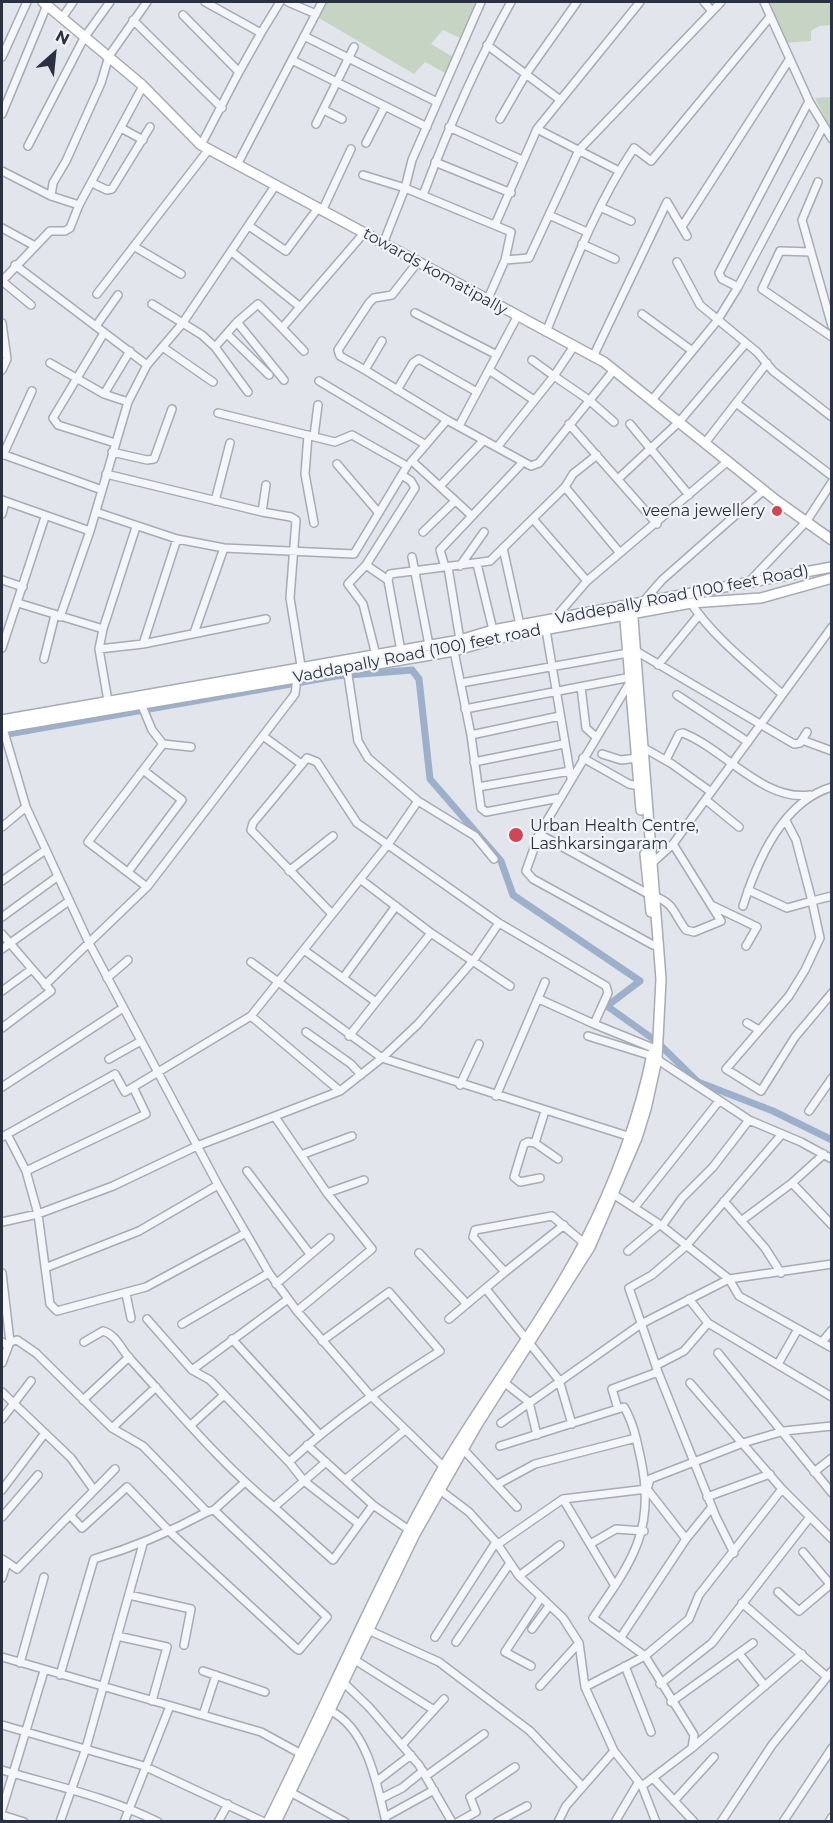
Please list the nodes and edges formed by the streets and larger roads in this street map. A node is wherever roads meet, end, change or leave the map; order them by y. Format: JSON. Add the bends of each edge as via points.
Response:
{"nodes":[{"id":1,"x":27,"y":2,"type":"edge"},
{"id":2,"x":73,"y":2,"type":"edge"},
{"id":3,"x":110,"y":2,"type":"edge"},
{"id":4,"x":147,"y":2,"type":"edge"},
{"id":5,"x":205,"y":2,"type":"edge"},
{"id":6,"x":280,"y":2,"type":"edge"},
{"id":7,"x":288,"y":2,"type":"edge"},
{"id":8,"x":322,"y":2,"type":"edge"},
{"id":9,"x":481,"y":2,"type":"edge"},
{"id":10,"x":511,"y":2,"type":"edge"},
{"id":11,"x":576,"y":2,"type":"edge"},
{"id":12,"x":640,"y":2,"type":"edge"},
{"id":13,"x":704,"y":2,"type":"edge"},
{"id":14,"x":721,"y":2,"type":"edge"},
{"id":15,"x":764,"y":2,"type":"edge"},
{"id":16,"x":45,"y":3,"type":"edge"},
{"id":17,"x":712,"y":11,"type":"junction"},
{"id":18,"x":316,"y":14,"type":"junction"},
{"id":19,"x":183,"y":15,"type":"dead end"},
{"id":20,"x":770,"y":17,"type":"junction"},
{"id":21,"x":62,"y":18,"type":"junction"},
{"id":22,"x":133,"y":20,"type":"junction"},
{"id":23,"x":261,"y":33,"type":"junction"},
{"id":24,"x":85,"y":36,"type":"junction"},
{"id":25,"x":304,"y":36,"type":"junction"},
{"id":26,"x":487,"y":45,"type":"junction"},
{"id":27,"x":354,"y":47,"type":"dead end"},
{"id":28,"x":109,"y":56,"type":"junction"},
{"id":29,"x":2,"y":57,"type":"edge"},
{"id":30,"x":348,"y":58,"type":"junction"},
{"id":31,"x":292,"y":60,"type":"junction"},
{"id":32,"x":789,"y":60,"type":"junction"},
{"id":33,"x":239,"y":72,"type":"junction"},
{"id":34,"x":526,"y":74,"type":"junction"},
{"id":35,"x":337,"y":82,"type":"junction"},
{"id":36,"x":143,"y":86,"type":"junction"},
{"id":37,"x":558,"y":99,"type":"junction"},
{"id":38,"x":809,"y":101,"type":"junction"},
{"id":39,"x":437,"y":102,"type":"junction"},
{"id":40,"x":386,"y":106,"type":"junction"},
{"id":41,"x":222,"y":108,"type":"junction"},
{"id":42,"x":324,"y":110,"type":"junction"},
{"id":43,"x":2,"y":114,"type":"edge"},
{"id":44,"x":500,"y":118,"type":"dead end"},
{"id":45,"x":342,"y":119,"type":"dead end"},
{"id":46,"x":316,"y":124,"type":"dead end"},
{"id":47,"x":150,"y":127,"type":"dead end"},
{"id":48,"x":427,"y":127,"type":"junction"},
{"id":49,"x":449,"y":127,"type":"junction"},
{"id":50,"x":823,"y":127,"type":"junction"},
{"id":51,"x":121,"y":128,"type":"junction"},
{"id":52,"x":537,"y":129,"type":"junction"},
{"id":53,"x":831,"y":139,"type":"edge"},
{"id":54,"x":142,"y":140,"type":"junction"},
{"id":55,"x":366,"y":143,"type":"dead end"},
{"id":56,"x":28,"y":146,"type":"dead end"},
{"id":57,"x":205,"y":147,"type":"junction"},
{"id":58,"x":351,"y":149,"type":"dead end"},
{"id":59,"x":579,"y":150,"type":"junction"},
{"id":60,"x":522,"y":160,"type":"junction"},
{"id":61,"x":435,"y":162,"type":"junction"},
{"id":62,"x":237,"y":165,"type":"junction"},
{"id":63,"x":2,"y":171,"type":"edge"},
{"id":64,"x":619,"y":171,"type":"junction"},
{"id":65,"x":363,"y":175,"type":"dead end"},
{"id":66,"x":818,"y":182,"type":"dead end"},
{"id":67,"x":92,"y":183,"type":"junction"},
{"id":68,"x":275,"y":186,"type":"junction"},
{"id":69,"x":405,"y":188,"type":"junction"},
{"id":70,"x":511,"y":193,"type":"junction"},
{"id":71,"x":423,"y":195,"type":"junction"},
{"id":72,"x":51,"y":196,"type":"junction"},
{"id":73,"x":79,"y":205,"type":"junction"},
{"id":74,"x":600,"y":207,"type":"junction"},
{"id":75,"x":320,"y":208,"type":"junction"},
{"id":76,"x":549,"y":215,"type":"junction"},
{"id":77,"x":631,"y":221,"type":"dead end"},
{"id":78,"x":495,"y":225,"type":"junction"},
{"id":79,"x":682,"y":225,"type":"junction"},
{"id":80,"x":249,"y":226,"type":"junction"},
{"id":81,"x":2,"y":228,"type":"edge"},
{"id":82,"x":587,"y":232,"type":"junction"},
{"id":83,"x":363,"y":233,"type":"junction"},
{"id":84,"x":687,"y":236,"type":"dead end"},
{"id":85,"x":383,"y":244,"type":"junction"},
{"id":86,"x":582,"y":244,"type":"junction"},
{"id":87,"x":35,"y":246,"type":"junction"},
{"id":88,"x":135,"y":246,"type":"junction"},
{"id":89,"x":232,"y":252,"type":"junction"},
{"id":90,"x":811,"y":252,"type":"junction"},
{"id":91,"x":615,"y":259,"type":"dead end"},
{"id":92,"x":505,"y":260,"type":"junction"},
{"id":93,"x":677,"y":262,"type":"dead end"},
{"id":94,"x":417,"y":263,"type":"junction"},
{"id":95,"x":15,"y":265,"type":"junction"},
{"id":96,"x":181,"y":274,"type":"dead end"},
{"id":97,"x":2,"y":281,"type":"edge"},
{"id":98,"x":738,"y":287,"type":"junction"},
{"id":99,"x":97,"y":294,"type":"dead end"},
{"id":100,"x":118,"y":295,"type":"dead end"},
{"id":101,"x":488,"y":301,"type":"junction"},
{"id":102,"x":152,"y":304,"type":"dead end"},
{"id":103,"x":30,"y":305,"type":"dead end"},
{"id":104,"x":299,"y":306,"type":"junction"},
{"id":105,"x":415,"y":313,"type":"dead end"},
{"id":106,"x":642,"y":314,"type":"dead end"},
{"id":107,"x":517,"y":317,"type":"junction"},
{"id":108,"x":717,"y":321,"type":"junction"},
{"id":109,"x":237,"y":322,"type":"junction"},
{"id":110,"x":2,"y":323,"type":"edge"},
{"id":111,"x":182,"y":324,"type":"junction"},
{"id":112,"x":96,"y":326,"type":"junction"},
{"id":113,"x":831,"y":326,"type":"edge"},
{"id":114,"x":282,"y":327,"type":"junction"},
{"id":115,"x":546,"y":332,"type":"junction"},
{"id":116,"x":104,"y":333,"type":"junction"},
{"id":117,"x":227,"y":334,"type":"junction"},
{"id":118,"x":831,"y":338,"type":"edge"},
{"id":119,"x":382,"y":341,"type":"dead end"},
{"id":120,"x":746,"y":343,"type":"junction"},
{"id":121,"x":574,"y":346,"type":"junction"},
{"id":122,"x":214,"y":347,"type":"junction"},
{"id":123,"x":164,"y":348,"type":"junction"},
{"id":124,"x":692,"y":350,"type":"junction"},
{"id":125,"x":130,"y":351,"type":"junction"},
{"id":126,"x":304,"y":351,"type":"dead end"},
{"id":127,"x":497,"y":355,"type":"junction"},
{"id":128,"x":593,"y":357,"type":"junction"},
{"id":129,"x":532,"y":360,"type":"dead end"},
{"id":130,"x":50,"y":363,"type":"dead end"},
{"id":131,"x":767,"y":363,"type":"junction"},
{"id":132,"x":147,"y":365,"type":"junction"},
{"id":133,"x":2,"y":370,"type":"edge"},
{"id":134,"x":365,"y":370,"type":"junction"},
{"id":135,"x":489,"y":370,"type":"junction"},
{"id":136,"x":614,"y":370,"type":"junction"},
{"id":137,"x":269,"y":375,"type":"dead end"},
{"id":138,"x":554,"y":376,"type":"junction"},
{"id":139,"x":75,"y":379,"type":"junction"},
{"id":140,"x":284,"y":380,"type":"dead end"},
{"id":141,"x":319,"y":381,"type":"dead end"},
{"id":142,"x":213,"y":382,"type":"dead end"},
{"id":143,"x":397,"y":390,"type":"junction"},
{"id":144,"x":32,"y":391,"type":"dead end"},
{"id":145,"x":248,"y":392,"type":"dead end"},
{"id":146,"x":477,"y":392,"type":"junction"},
{"id":147,"x":104,"y":393,"type":"junction"},
{"id":148,"x":534,"y":400,"type":"junction"},
{"id":149,"x":589,"y":400,"type":"junction"},
{"id":150,"x":652,"y":400,"type":"junction"},
{"id":151,"x":128,"y":402,"type":"junction"},
{"id":152,"x":736,"y":403,"type":"junction"},
{"id":153,"x":318,"y":405,"type":"dead end"},
{"id":154,"x":172,"y":409,"type":"dead end"},
{"id":155,"x":218,"y":413,"type":"dead end"},
{"id":156,"x":831,"y":417,"type":"edge"},
{"id":157,"x":447,"y":420,"type":"junction"},
{"id":158,"x":614,"y":422,"type":"dead end"},
{"id":159,"x":679,"y":422,"type":"junction"},
{"id":160,"x":569,"y":424,"type":"junction"},
{"id":161,"x":630,"y":424,"type":"dead end"},
{"id":162,"x":459,"y":426,"type":"junction"},
{"id":163,"x":311,"y":435,"type":"junction"},
{"id":164,"x":484,"y":440,"type":"junction"},
{"id":165,"x":115,"y":443,"type":"junction"},
{"id":166,"x":230,"y":443,"type":"dead end"},
{"id":167,"x":705,"y":443,"type":"junction"},
{"id":168,"x":426,"y":445,"type":"junction"},
{"id":169,"x":498,"y":446,"type":"junction"},
{"id":170,"x":650,"y":449,"type":"junction"},
{"id":171,"x":112,"y":452,"type":"junction"},
{"id":172,"x":2,"y":454,"type":"edge"},
{"id":173,"x":597,"y":455,"type":"junction"},
{"id":174,"x":728,"y":461,"type":"junction"},
{"id":175,"x":523,"y":462,"type":"junction"},
{"id":176,"x":410,"y":463,"type":"junction"},
{"id":177,"x":337,"y":464,"type":"dead end"},
{"id":178,"x":106,"y":474,"type":"junction"},
{"id":179,"x":402,"y":475,"type":"junction"},
{"id":180,"x":831,"y":476,"type":"edge"},
{"id":181,"x":618,"y":479,"type":"junction"},
{"id":182,"x":831,"y":482,"type":"edge"},
{"id":183,"x":266,"y":486,"type":"dead end"},
{"id":184,"x":440,"y":486,"type":"junction"},
{"id":185,"x":565,"y":487,"type":"junction"},
{"id":186,"x":102,"y":490,"type":"junction"},
{"id":187,"x":764,"y":490,"type":"junction"},
{"id":188,"x":689,"y":495,"type":"junction"},
{"id":189,"x":3,"y":501,"type":"edge"},
{"id":190,"x":215,"y":501,"type":"junction"},
{"id":191,"x":455,"y":501,"type":"junction"},
{"id":192,"x":96,"y":512,"type":"junction"},
{"id":193,"x":262,"y":512,"type":"junction"},
{"id":194,"x":378,"y":512,"type":"junction"},
{"id":195,"x":2,"y":514,"type":"edge"},
{"id":196,"x":471,"y":515,"type":"junction"},
{"id":197,"x":45,"y":517,"type":"junction"},
{"id":198,"x":533,"y":519,"type":"junction"},
{"id":199,"x":806,"y":522,"type":"junction"},
{"id":200,"x":314,"y":523,"type":"dead end"},
{"id":201,"x":657,"y":524,"type":"junction"},
{"id":202,"x":136,"y":526,"type":"junction"},
{"id":203,"x":90,"y":531,"type":"junction"},
{"id":204,"x":423,"y":532,"type":"dead end"},
{"id":205,"x":484,"y":532,"type":"dead end"},
{"id":206,"x":177,"y":539,"type":"junction"},
{"id":207,"x":831,"y":540,"type":"edge"},
{"id":208,"x":224,"y":548,"type":"junction"},
{"id":209,"x":503,"y":548,"type":"junction"},
{"id":210,"x":294,"y":551,"type":"junction"},
{"id":211,"x":620,"y":553,"type":"junction"},
{"id":212,"x":412,"y":557,"type":"dead end"},
{"id":213,"x":477,"y":564,"type":"junction"},
{"id":214,"x":366,"y":565,"type":"junction"},
{"id":215,"x":460,"y":566,"type":"junction"},
{"id":216,"x":447,"y":567,"type":"junction"},
{"id":217,"x":831,"y":567,"type":"edge"},
{"id":218,"x":415,"y":569,"type":"junction"},
{"id":219,"x":831,"y":578,"type":"edge"},
{"id":220,"x":2,"y":580,"type":"edge"},
{"id":221,"x":388,"y":580,"type":"junction"},
{"id":222,"x":586,"y":581,"type":"junction"},
{"id":223,"x":746,"y":585,"type":"junction"},
{"id":224,"x":24,"y":587,"type":"junction"},
{"id":225,"x":18,"y":603,"type":"junction"},
{"id":226,"x":691,"y":603,"type":"junction"},
{"id":227,"x":631,"y":610,"type":"junction"},
{"id":228,"x":699,"y":615,"type":"junction"},
{"id":229,"x":58,"y":616,"type":"junction"},
{"id":230,"x":555,"y":618,"type":"junction"},
{"id":231,"x":266,"y":620,"type":"dead end"},
{"id":232,"x":520,"y":625,"type":"junction"},
{"id":233,"x":831,"y":627,"type":"edge"},
{"id":234,"x":4,"y":628,"type":"edge"},
{"id":235,"x":103,"y":629,"type":"junction"},
{"id":236,"x":493,"y":630,"type":"junction"},
{"id":237,"x":546,"y":630,"type":"junction"},
{"id":238,"x":194,"y":633,"type":"junction"},
{"id":239,"x":460,"y":640,"type":"junction"},
{"id":240,"x":143,"y":644,"type":"junction"},
{"id":241,"x":2,"y":648,"type":"edge"},
{"id":242,"x":99,"y":649,"type":"junction"},
{"id":243,"x":427,"y":649,"type":"junction"},
{"id":244,"x":454,"y":651,"type":"junction"},
{"id":245,"x":632,"y":652,"type":"junction"},
{"id":246,"x":405,"y":653,"type":"junction"},
{"id":247,"x":376,"y":655,"type":"junction"},
{"id":248,"x":44,"y":659,"type":"dead end"},
{"id":249,"x":553,"y":665,"type":"junction"},
{"id":250,"x":658,"y":665,"type":"junction"},
{"id":251,"x":347,"y":669,"type":"junction"},
{"id":252,"x":299,"y":677,"type":"junction"},
{"id":253,"x":631,"y":678,"type":"junction"},
{"id":254,"x":461,"y":683,"type":"junction"},
{"id":255,"x":581,"y":687,"type":"junction"},
{"id":256,"x":556,"y":692,"type":"junction"},
{"id":257,"x":782,"y":694,"type":"junction"},
{"id":258,"x":677,"y":695,"type":"dead end"},
{"id":259,"x":108,"y":701,"type":"junction"},
{"id":260,"x":465,"y":709,"type":"junction"},
{"id":261,"x":143,"y":710,"type":"junction"},
{"id":262,"x":560,"y":716,"type":"junction"},
{"id":263,"x":2,"y":720,"type":"edge"},
{"id":264,"x":759,"y":725,"type":"junction"},
{"id":265,"x":3,"y":730,"type":"edge"},
{"id":266,"x":807,"y":732,"type":"dead end"},
{"id":267,"x":471,"y":735,"type":"junction"},
{"id":268,"x":263,"y":736,"type":"junction"},
{"id":269,"x":596,"y":737,"type":"junction"},
{"id":270,"x":802,"y":740,"type":"junction"},
{"id":271,"x":748,"y":742,"type":"junction"},
{"id":272,"x":163,"y":744,"type":"junction"},
{"id":273,"x":564,"y":744,"type":"junction"},
{"id":274,"x":190,"y":747,"type":"dead end"},
{"id":275,"x":644,"y":748,"type":"junction"},
{"id":276,"x":831,"y":751,"type":"edge"},
{"id":277,"x":602,"y":754,"type":"dead end"},
{"id":278,"x":583,"y":758,"type":"junction"},
{"id":279,"x":637,"y":758,"type":"junction"},
{"id":280,"x":666,"y":760,"type":"junction"},
{"id":281,"x":474,"y":762,"type":"junction"},
{"id":282,"x":300,"y":763,"type":"junction"},
{"id":283,"x":733,"y":763,"type":"junction"},
{"id":284,"x":143,"y":770,"type":"junction"},
{"id":285,"x":571,"y":774,"type":"junction"},
{"id":286,"x":639,"y":786,"type":"junction"},
{"id":287,"x":478,"y":787,"type":"junction"},
{"id":288,"x":831,"y":787,"type":"edge"},
{"id":289,"x":711,"y":792,"type":"junction"},
{"id":290,"x":810,"y":795,"type":"junction"},
{"id":291,"x":560,"y":798,"type":"junction"},
{"id":292,"x":706,"y":800,"type":"junction"},
{"id":293,"x":418,"y":801,"type":"junction"},
{"id":294,"x":26,"y":807,"type":"junction"},
{"id":295,"x":786,"y":821,"type":"junction"},
{"id":296,"x":2,"y":827,"type":"edge"},
{"id":297,"x":739,"y":827,"type":"dead end"},
{"id":298,"x":539,"y":834,"type":"junction"},
{"id":299,"x":333,"y":836,"type":"dead end"},
{"id":300,"x":388,"y":843,"type":"junction"},
{"id":301,"x":673,"y":844,"type":"junction"},
{"id":302,"x":44,"y":851,"type":"junction"},
{"id":303,"x":494,"y":859,"type":"dead end"},
{"id":304,"x":649,"y":865,"type":"junction"},
{"id":305,"x":289,"y":871,"type":"junction"},
{"id":306,"x":128,"y":872,"type":"junction"},
{"id":307,"x":57,"y":877,"type":"junction"},
{"id":308,"x":360,"y":879,"type":"junction"},
{"id":309,"x":2,"y":881,"type":"edge"},
{"id":310,"x":147,"y":887,"type":"junction"},
{"id":311,"x":748,"y":890,"type":"junction"},
{"id":312,"x":653,"y":896,"type":"junction"},
{"id":313,"x":831,"y":896,"type":"edge"},
{"id":314,"x":69,"y":901,"type":"junction"},
{"id":315,"x":812,"y":901,"type":"junction"},
{"id":316,"x":711,"y":905,"type":"junction"},
{"id":317,"x":396,"y":906,"type":"junction"},
{"id":318,"x":743,"y":906,"type":"dead end"},
{"id":319,"x":332,"y":914,"type":"junction"},
{"id":320,"x":2,"y":917,"type":"edge"},
{"id":321,"x":499,"y":923,"type":"junction"},
{"id":322,"x":431,"y":933,"type":"junction"},
{"id":323,"x":2,"y":934,"type":"edge"},
{"id":324,"x":9,"y":942,"type":"junction"},
{"id":325,"x":89,"y":943,"type":"junction"},
{"id":326,"x":653,"y":945,"type":"junction"},
{"id":327,"x":746,"y":946,"type":"dead end"},
{"id":328,"x":2,"y":949,"type":"edge"},
{"id":329,"x":304,"y":950,"type":"junction"},
{"id":330,"x":128,"y":960,"type":"dead end"},
{"id":331,"x":251,"y":962,"type":"dead end"},
{"id":332,"x":473,"y":962,"type":"junction"},
{"id":333,"x":32,"y":969,"type":"junction"},
{"id":334,"x":108,"y":978,"type":"junction"},
{"id":335,"x":343,"y":978,"type":"junction"},
{"id":336,"x":544,"y":982,"type":"dead end"},
{"id":337,"x":279,"y":984,"type":"junction"},
{"id":338,"x":45,"y":985,"type":"junction"},
{"id":339,"x":510,"y":986,"type":"dead end"},
{"id":340,"x":2,"y":991,"type":"edge"},
{"id":341,"x":831,"y":993,"type":"edge"},
{"id":342,"x":539,"y":999,"type":"junction"},
{"id":343,"x":376,"y":1002,"type":"junction"},
{"id":344,"x":123,"y":1008,"type":"junction"},
{"id":345,"x":251,"y":1016,"type":"junction"},
{"id":346,"x":747,"y":1023,"type":"dead end"},
{"id":347,"x":594,"y":1024,"type":"junction"},
{"id":348,"x":2,"y":1028,"type":"edge"},
{"id":349,"x":656,"y":1029,"type":"junction"},
{"id":350,"x":759,"y":1030,"type":"junction"},
{"id":351,"x":306,"y":1032,"type":"dead end"},
{"id":352,"x":349,"y":1036,"type":"junction"},
{"id":353,"x":588,"y":1036,"type":"dead end"},
{"id":354,"x":141,"y":1041,"type":"junction"},
{"id":355,"x":479,"y":1044,"type":"dead end"},
{"id":356,"x":655,"y":1050,"type":"junction"},
{"id":357,"x":382,"y":1058,"type":"junction"},
{"id":358,"x":109,"y":1059,"type":"dead end"},
{"id":359,"x":158,"y":1073,"type":"junction"},
{"id":360,"x":361,"y":1075,"type":"junction"},
{"id":361,"x":831,"y":1078,"type":"edge"},
{"id":362,"x":460,"y":1085,"type":"junction"},
{"id":363,"x":2,"y":1087,"type":"edge"},
{"id":364,"x":134,"y":1087,"type":"junction"},
{"id":365,"x":340,"y":1091,"type":"junction"},
{"id":366,"x":496,"y":1096,"type":"junction"},
{"id":367,"x":718,"y":1101,"type":"junction"},
{"id":368,"x":544,"y":1111,"type":"junction"},
{"id":369,"x":809,"y":1112,"type":"dead end"},
{"id":370,"x":275,"y":1117,"type":"junction"},
{"id":371,"x":749,"y":1120,"type":"junction"},
{"id":372,"x":782,"y":1134,"type":"junction"},
{"id":373,"x":4,"y":1136,"type":"edge"},
{"id":374,"x":352,"y":1136,"type":"dead end"},
{"id":375,"x":633,"y":1138,"type":"junction"},
{"id":376,"x":536,"y":1143,"type":"junction"},
{"id":377,"x":197,"y":1146,"type":"junction"},
{"id":378,"x":824,"y":1154,"type":"junction"},
{"id":379,"x":301,"y":1155,"type":"junction"},
{"id":380,"x":558,"y":1159,"type":"dead end"},
{"id":381,"x":831,"y":1159,"type":"edge"},
{"id":382,"x":26,"y":1171,"type":"junction"},
{"id":383,"x":246,"y":1171,"type":"dead end"},
{"id":384,"x":540,"y":1178,"type":"dead end"},
{"id":385,"x":364,"y":1180,"type":"dead end"},
{"id":386,"x":792,"y":1183,"type":"junction"},
{"id":387,"x":218,"y":1185,"type":"junction"},
{"id":388,"x":327,"y":1193,"type":"junction"},
{"id":389,"x":610,"y":1193,"type":"junction"},
{"id":390,"x":724,"y":1201,"type":"junction"},
{"id":391,"x":635,"y":1208,"type":"junction"},
{"id":392,"x":38,"y":1214,"type":"junction"},
{"id":393,"x":741,"y":1221,"type":"junction"},
{"id":394,"x":2,"y":1222,"type":"edge"},
{"id":395,"x":564,"y":1225,"type":"junction"},
{"id":396,"x":661,"y":1225,"type":"junction"},
{"id":397,"x":831,"y":1225,"type":"edge"},
{"id":398,"x":246,"y":1233,"type":"junction"},
{"id":399,"x":330,"y":1238,"type":"dead end"},
{"id":400,"x":584,"y":1243,"type":"junction"},
{"id":401,"x":686,"y":1246,"type":"junction"},
{"id":402,"x":628,"y":1251,"type":"dead end"},
{"id":403,"x":419,"y":1253,"type":"dead end"},
{"id":404,"x":310,"y":1254,"type":"junction"},
{"id":405,"x":831,"y":1264,"type":"edge"},
{"id":406,"x":45,"y":1268,"type":"junction"},
{"id":407,"x":505,"y":1272,"type":"junction"},
{"id":408,"x":2,"y":1273,"type":"edge"},
{"id":409,"x":269,"y":1273,"type":"junction"},
{"id":410,"x":781,"y":1273,"type":"junction"},
{"id":411,"x":729,"y":1280,"type":"junction"},
{"id":412,"x":276,"y":1284,"type":"junction"},
{"id":413,"x":486,"y":1289,"type":"junction"},
{"id":414,"x":126,"y":1293,"type":"junction"},
{"id":415,"x":288,"y":1299,"type":"junction"},
{"id":416,"x":689,"y":1299,"type":"junction"},
{"id":417,"x":467,"y":1304,"type":"junction"},
{"id":418,"x":297,"y":1311,"type":"junction"},
{"id":419,"x":131,"y":1318,"type":"dead end"},
{"id":420,"x":147,"y":1319,"type":"dead end"},
{"id":421,"x":449,"y":1319,"type":"dead end"},
{"id":422,"x":708,"y":1323,"type":"junction"},
{"id":423,"x":182,"y":1324,"type":"dead end"},
{"id":424,"x":641,"y":1324,"type":"junction"},
{"id":425,"x":798,"y":1329,"type":"junction"},
{"id":426,"x":831,"y":1330,"type":"edge"},
{"id":427,"x":232,"y":1339,"type":"junction"},
{"id":428,"x":322,"y":1341,"type":"junction"},
{"id":429,"x":529,"y":1341,"type":"junction"},
{"id":430,"x":6,"y":1342,"type":"edge"},
{"id":431,"x":84,"y":1342,"type":"dead end"},
{"id":432,"x":822,"y":1342,"type":"junction"},
{"id":433,"x":831,"y":1348,"type":"edge"},
{"id":434,"x":718,"y":1353,"type":"dead end"},
{"id":435,"x":129,"y":1357,"type":"junction"},
{"id":436,"x":2,"y":1364,"type":"edge"},
{"id":437,"x":778,"y":1364,"type":"junction"},
{"id":438,"x":658,"y":1369,"type":"junction"},
{"id":439,"x":192,"y":1370,"type":"junction"},
{"id":440,"x":559,"y":1380,"type":"junction"},
{"id":441,"x":31,"y":1382,"type":"dead end"},
{"id":442,"x":505,"y":1383,"type":"junction"},
{"id":443,"x":690,"y":1383,"type":"dead end"},
{"id":444,"x":156,"y":1387,"type":"junction"},
{"id":445,"x":2,"y":1392,"type":"edge"},
{"id":446,"x":224,"y":1395,"type":"junction"},
{"id":447,"x":370,"y":1395,"type":"junction"},
{"id":448,"x":831,"y":1397,"type":"edge"},
{"id":449,"x":83,"y":1400,"type":"junction"},
{"id":450,"x":530,"y":1402,"type":"junction"},
{"id":451,"x":14,"y":1404,"type":"junction"},
{"id":452,"x":618,"y":1409,"type":"junction"},
{"id":453,"x":2,"y":1419,"type":"edge"},
{"id":454,"x":501,"y":1423,"type":"dead end"},
{"id":455,"x":572,"y":1424,"type":"junction"},
{"id":456,"x":191,"y":1425,"type":"junction"},
{"id":457,"x":831,"y":1426,"type":"edge"},
{"id":458,"x":112,"y":1428,"type":"junction"},
{"id":459,"x":405,"y":1430,"type":"junction"},
{"id":460,"x":784,"y":1431,"type":"junction"},
{"id":461,"x":45,"y":1433,"type":"junction"},
{"id":462,"x":319,"y":1434,"type":"junction"},
{"id":463,"x":537,"y":1435,"type":"junction"},
{"id":464,"x":636,"y":1438,"type":"junction"},
{"id":465,"x":743,"y":1443,"type":"junction"},
{"id":466,"x":307,"y":1445,"type":"junction"},
{"id":467,"x":500,"y":1446,"type":"dead end"},
{"id":468,"x":464,"y":1450,"type":"junction"},
{"id":469,"x":831,"y":1458,"type":"edge"},
{"id":470,"x":695,"y":1461,"type":"junction"},
{"id":471,"x":289,"y":1462,"type":"junction"},
{"id":472,"x":326,"y":1462,"type":"junction"},
{"id":473,"x":115,"y":1469,"type":"dead end"},
{"id":474,"x":447,"y":1469,"type":"junction"},
{"id":475,"x":814,"y":1472,"type":"junction"},
{"id":476,"x":770,"y":1474,"type":"junction"},
{"id":477,"x":38,"y":1475,"type":"dead end"},
{"id":478,"x":346,"y":1479,"type":"junction"},
{"id":479,"x":304,"y":1481,"type":"junction"},
{"id":480,"x":244,"y":1483,"type":"junction"},
{"id":481,"x":498,"y":1484,"type":"junction"},
{"id":482,"x":782,"y":1488,"type":"junction"},
{"id":483,"x":647,"y":1489,"type":"junction"},
{"id":484,"x":2,"y":1490,"type":"edge"},
{"id":485,"x":94,"y":1490,"type":"junction"},
{"id":486,"x":440,"y":1490,"type":"junction"},
{"id":487,"x":831,"y":1493,"type":"edge"},
{"id":488,"x":707,"y":1497,"type":"junction"},
{"id":489,"x":563,"y":1499,"type":"junction"},
{"id":490,"x":373,"y":1505,"type":"junction"},
{"id":491,"x":274,"y":1507,"type":"junction"},
{"id":492,"x":517,"y":1507,"type":"dead end"},
{"id":493,"x":712,"y":1507,"type":"junction"},
{"id":494,"x":211,"y":1511,"type":"junction"},
{"id":495,"x":70,"y":1515,"type":"junction"},
{"id":496,"x":2,"y":1517,"type":"edge"},
{"id":497,"x":810,"y":1517,"type":"junction"},
{"id":498,"x":359,"y":1524,"type":"junction"},
{"id":499,"x":409,"y":1530,"type":"junction"},
{"id":500,"x":644,"y":1531,"type":"junction"},
{"id":501,"x":170,"y":1532,"type":"junction"},
{"id":502,"x":686,"y":1539,"type":"junction"},
{"id":503,"x":831,"y":1539,"type":"edge"},
{"id":504,"x":497,"y":1543,"type":"junction"},
{"id":505,"x":592,"y":1543,"type":"junction"},
{"id":506,"x":143,"y":1544,"type":"junction"},
{"id":507,"x":560,"y":1545,"type":"dead end"},
{"id":508,"x":803,"y":1552,"type":"dead end"},
{"id":509,"x":734,"y":1553,"type":"junction"},
{"id":510,"x":4,"y":1561,"type":"edge"},
{"id":511,"x":510,"y":1563,"type":"junction"},
{"id":512,"x":519,"y":1576,"type":"junction"},
{"id":513,"x":44,"y":1577,"type":"dead end"},
{"id":514,"x":2,"y":1578,"type":"edge"},
{"id":515,"x":831,"y":1584,"type":"edge"},
{"id":516,"x":615,"y":1586,"type":"junction"},
{"id":517,"x":778,"y":1593,"type":"dead end"},
{"id":518,"x":129,"y":1595,"type":"junction"},
{"id":519,"x":540,"y":1599,"type":"junction"},
{"id":520,"x":742,"y":1603,"type":"junction"},
{"id":521,"x":549,"y":1606,"type":"junction"},
{"id":522,"x":532,"y":1629,"type":"dead end"},
{"id":523,"x":368,"y":1630,"type":"junction"},
{"id":524,"x":117,"y":1636,"type":"junction"},
{"id":525,"x":435,"y":1637,"type":"dead end"},
{"id":526,"x":621,"y":1637,"type":"junction"},
{"id":527,"x":456,"y":1642,"type":"dead end"},
{"id":528,"x":579,"y":1643,"type":"junction"},
{"id":529,"x":753,"y":1643,"type":"dead end"},
{"id":530,"x":184,"y":1645,"type":"dead end"},
{"id":531,"x":802,"y":1654,"type":"junction"},
{"id":532,"x":740,"y":1655,"type":"junction"},
{"id":533,"x":645,"y":1656,"type":"junction"},
{"id":534,"x":2,"y":1660,"type":"edge"},
{"id":535,"x":355,"y":1660,"type":"junction"},
{"id":536,"x":20,"y":1663,"type":"junction"},
{"id":537,"x":531,"y":1666,"type":"dead end"},
{"id":538,"x":625,"y":1666,"type":"junction"},
{"id":539,"x":44,"y":1671,"type":"junction"},
{"id":540,"x":202,"y":1671,"type":"dead end"},
{"id":541,"x":829,"y":1673,"type":"edge"},
{"id":542,"x":60,"y":1675,"type":"junction"},
{"id":543,"x":216,"y":1675,"type":"junction"},
{"id":544,"x":343,"y":1682,"type":"junction"},
{"id":545,"x":660,"y":1684,"type":"junction"},
{"id":546,"x":540,"y":1686,"type":"dead end"},
{"id":547,"x":765,"y":1686,"type":"junction"},
{"id":548,"x":104,"y":1687,"type":"junction"},
{"id":549,"x":585,"y":1688,"type":"junction"},
{"id":550,"x":265,"y":1692,"type":"dead end"},
{"id":551,"x":444,"y":1699,"type":"dead end"},
{"id":552,"x":152,"y":1701,"type":"junction"},
{"id":553,"x":671,"y":1702,"type":"junction"},
{"id":554,"x":170,"y":1706,"type":"junction"},
{"id":555,"x":434,"y":1710,"type":"junction"},
{"id":556,"x":331,"y":1711,"type":"junction"},
{"id":557,"x":203,"y":1715,"type":"junction"},
{"id":558,"x":2,"y":1725,"type":"edge"},
{"id":559,"x":26,"y":1732,"type":"junction"},
{"id":560,"x":651,"y":1732,"type":"dead end"},
{"id":561,"x":484,"y":1734,"type":"dead end"},
{"id":562,"x":402,"y":1745,"type":"junction"},
{"id":563,"x":86,"y":1748,"type":"junction"},
{"id":564,"x":692,"y":1748,"type":"junction"},
{"id":565,"x":831,"y":1748,"type":"edge"},
{"id":566,"x":614,"y":1751,"type":"junction"},
{"id":567,"x":411,"y":1755,"type":"junction"},
{"id":568,"x":305,"y":1756,"type":"junction"},
{"id":569,"x":714,"y":1757,"type":"dead end"},
{"id":570,"x":144,"y":1766,"type":"junction"},
{"id":571,"x":515,"y":1767,"type":"dead end"},
{"id":572,"x":2,"y":1770,"type":"edge"},
{"id":573,"x":424,"y":1773,"type":"junction"},
{"id":574,"x":13,"y":1774,"type":"junction"},
{"id":575,"x":653,"y":1778,"type":"junction"},
{"id":576,"x":377,"y":1781,"type":"junction"},
{"id":577,"x":640,"y":1784,"type":"junction"},
{"id":578,"x":582,"y":1786,"type":"junction"},
{"id":579,"x":72,"y":1788,"type":"junction"},
{"id":580,"x":434,"y":1790,"type":"junction"},
{"id":581,"x":292,"y":1793,"type":"junction"},
{"id":582,"x":382,"y":1798,"type":"junction"},
{"id":583,"x":674,"y":1801,"type":"junction"},
{"id":584,"x":228,"y":1804,"type":"junction"},
{"id":585,"x":526,"y":1806,"type":"dead end"},
{"id":586,"x":129,"y":1807,"type":"junction"},
{"id":587,"x":2,"y":1809,"type":"edge"},
{"id":588,"x":2,"y":1815,"type":"edge"},
{"id":589,"x":831,"y":1817,"type":"edge"},
{"id":590,"x":385,"y":1819,"type":"edge"},
{"id":591,"x":786,"y":1820,"type":"edge"},
{"id":592,"x":24,"y":1821,"type":"edge"},
{"id":593,"x":60,"y":1821,"type":"edge"},
{"id":594,"x":124,"y":1821,"type":"edge"},
{"id":595,"x":158,"y":1821,"type":"edge"},
{"id":596,"x":218,"y":1821,"type":"edge"},
{"id":597,"x":266,"y":1821,"type":"edge"},
{"id":598,"x":276,"y":1821,"type":"edge"},
{"id":599,"x":345,"y":1821,"type":"edge"},
{"id":600,"x":452,"y":1821,"type":"edge"},
{"id":601,"x":458,"y":1821,"type":"edge"},
{"id":602,"x":497,"y":1821,"type":"edge"},
{"id":603,"x":558,"y":1821,"type":"edge"},
{"id":604,"x":615,"y":1821,"type":"edge"},
{"id":605,"x":656,"y":1821,"type":"edge"},
{"id":606,"x":694,"y":1821,"type":"edge"},
{"id":607,"x":721,"y":1821,"type":"edge"},
{"id":608,"x":829,"y":1821,"type":"edge"}],
"edges":[{"from":1,"to":29,"type":"street"},
{"from":2,"to":21,"type":"street"},
{"from":3,"to":24,"type":"street"},
{"from":4,"to":22,"type":"street"},
{"from":5,"to":23,"type":"street"},
{"from":6,"to":23,"type":"street"},
{"from":7,"to":18,"type":"street"},
{"from":8,"to":18,"type":"street"},
{"from":9,"to":39,"type":"street"},
{"from":10,"to":26,"type":"street"},
{"from":11,"to":34,"type":"street"},
{"from":12,"to":37,"type":"street"},
{"from":13,"to":17,"type":"street"},
{"from":14,"to":17,"type":"street"},
{"from":15,"to":20,"type":"street"},
{"from":16,"to":21,"type":"street","name":"towards komatipally"},
{"from":16,"to":43,"type":"street"},
{"from":17,"to":59,"type":"street"},
{"from":18,"to":25,"type":"street"},
{"from":19,"to":33,"type":"street"},
{"from":20,"to":32,"type":"street"},
{"from":20,"to":64,"type":"street","via":[[651,161],[634,148]]},
{"from":21,"to":24,"type":"street","name":"towards komatipally"},
{"from":22,"to":28,"type":"street"},
{"from":22,"to":41,"type":"street"},
{"from":23,"to":33,"type":"street"},
{"from":24,"to":28,"type":"street","name":"towards komatipally"},
{"from":24,"to":56,"type":"street"},
{"from":25,"to":30,"type":"street"},
{"from":25,"to":31,"type":"street"},
{"from":26,"to":34,"type":"street"},
{"from":26,"to":49,"type":"street"},
{"from":27,"to":30,"type":"street"},
{"from":28,"to":36,"type":"street","name":"towards komatipally"},
{"from":28,"to":72,"type":"street","via":[[101,83],[53,183]]},
{"from":30,"to":35,"type":"street"},
{"from":30,"to":39,"type":"street"},
{"from":31,"to":35,"type":"street"},
{"from":31,"to":62,"type":"street"},
{"from":32,"to":38,"type":"street"},
{"from":32,"to":79,"type":"street"},
{"from":33,"to":41,"type":"street"},
{"from":34,"to":37,"type":"street"},
{"from":34,"to":44,"type":"street"},
{"from":35,"to":40,"type":"street"},
{"from":35,"to":42,"type":"street"},
{"from":36,"to":51,"type":"street"},
{"from":36,"to":57,"type":"street","name":"towards komatipally"},
{"from":37,"to":52,"type":"street"},
{"from":38,"to":50,"type":"street"},
{"from":38,"to":98,"type":"street","via":[[720,273],[722,279]]},
{"from":39,"to":48,"type":"street"},
{"from":40,"to":48,"type":"street"},
{"from":40,"to":55,"type":"street"},
{"from":41,"to":57,"type":"street"},
{"from":42,"to":45,"type":"street"},
{"from":42,"to":46,"type":"street"},
{"from":47,"to":54,"type":"street"},
{"from":48,"to":69,"type":"street"},
{"from":49,"to":60,"type":"street"},
{"from":49,"to":61,"type":"street"},
{"from":50,"to":53,"type":"street"},
{"from":50,"to":98,"type":"street"},
{"from":51,"to":54,"type":"street"},
{"from":51,"to":67,"type":"street"},
{"from":52,"to":59,"type":"street"},
{"from":52,"to":60,"type":"street"},
{"from":54,"to":67,"type":"street","via":[[112,189]]},
{"from":57,"to":62,"type":"street","name":"towards komatipally"},
{"from":57,"to":88,"type":"street"},
{"from":58,"to":75,"type":"street"},
{"from":59,"to":64,"type":"street"},
{"from":59,"to":76,"type":"street"},
{"from":60,"to":70,"type":"street"},
{"from":61,"to":70,"type":"street"},
{"from":61,"to":71,"type":"street"},
{"from":62,"to":68,"type":"street","name":"towards komatipally"},
{"from":63,"to":72,"type":"street"},
{"from":64,"to":74,"type":"street"},
{"from":65,"to":69,"type":"street"},
{"from":66,"to":90,"type":"street","via":[[802,216]]},
{"from":67,"to":73,"type":"street"},
{"from":68,"to":75,"type":"street","name":"towards komatipally"},
{"from":68,"to":80,"type":"street"},
{"from":69,"to":71,"type":"street"},
{"from":69,"to":85,"type":"street"},
{"from":70,"to":78,"type":"street"},
{"from":71,"to":78,"type":"street"},
{"from":72,"to":73,"type":"street"},
{"from":73,"to":87,"type":"street","via":[[68,230],[50,231]]},
{"from":74,"to":77,"type":"street"},
{"from":74,"to":82,"type":"street"},
{"from":75,"to":80,"type":"street","via":[[286,250]]},
{"from":75,"to":83,"type":"street","name":"towards komatipally"},
{"from":76,"to":82,"type":"street"},
{"from":76,"to":92,"type":"street","via":[[529,258]]},
{"from":78,"to":92,"type":"street","via":[[511,232]]},
{"from":79,"to":84,"type":"street"},
{"from":79,"to":128,"type":"street","via":[[667,202]]},
{"from":80,"to":89,"type":"street"},
{"from":81,"to":87,"type":"street"},
{"from":82,"to":86,"type":"street"},
{"from":83,"to":85,"type":"street","name":"towards komatipally"},
{"from":83,"to":104,"type":"street"},
{"from":85,"to":94,"type":"street","name":"towards komatipally"},
{"from":86,"to":91,"type":"street"},
{"from":86,"to":115,"type":"street"},
{"from":87,"to":95,"type":"street"},
{"from":88,"to":96,"type":"street"},
{"from":88,"to":99,"type":"street"},
{"from":89,"to":104,"type":"street"},
{"from":89,"to":111,"type":"street"},
{"from":90,"to":113,"type":"street"},
{"from":90,"to":118,"type":"street","via":[[780,250],[762,289]]},
{"from":92,"to":101,"type":"street"},
{"from":93,"to":108,"type":"street","via":[[700,305]]},
{"from":94,"to":101,"type":"street","name":"towards komatipally"},
{"from":94,"to":134,"type":"street","via":[[392,295],[374,298],[369,303],[338,350],[339,356]]},
{"from":95,"to":97,"type":"street"},
{"from":95,"to":112,"type":"street"},
{"from":97,"to":103,"type":"street"},
{"from":98,"to":108,"type":"street"},
{"from":100,"to":112,"type":"street"},
{"from":101,"to":107,"type":"street","name":"towards komatipally"},
{"from":102,"to":111,"type":"street"},
{"from":104,"to":114,"type":"street"},
{"from":105,"to":127,"type":"street"},
{"from":106,"to":124,"type":"street"},
{"from":107,"to":115,"type":"street","name":"towards komatipally"},
{"from":107,"to":127,"type":"street"},
{"from":108,"to":120,"type":"street"},
{"from":108,"to":124,"type":"street"},
{"from":109,"to":114,"type":"street","via":[[258,304]]},
{"from":109,"to":117,"type":"street"},
{"from":109,"to":140,"type":"street"},
{"from":110,"to":133,"type":"street","via":[[7,359]]},
{"from":111,"to":122,"type":"street"},
{"from":111,"to":123,"type":"street"},
{"from":112,"to":116,"type":"street"},
{"from":114,"to":126,"type":"street"},
{"from":115,"to":121,"type":"street","name":"towards komatipally"},
{"from":116,"to":125,"type":"street"},
{"from":116,"to":139,"type":"street"},
{"from":117,"to":122,"type":"street"},
{"from":117,"to":137,"type":"street"},
{"from":119,"to":134,"type":"street"},
{"from":120,"to":131,"type":"street"},
{"from":120,"to":159,"type":"street"},
{"from":121,"to":128,"type":"street","name":"towards komatipally"},
{"from":121,"to":138,"type":"street"},
{"from":122,"to":145,"type":"street"},
{"from":123,"to":132,"type":"street"},
{"from":123,"to":142,"type":"street"},
{"from":124,"to":150,"type":"street"},
{"from":125,"to":132,"type":"street"},
{"from":125,"to":147,"type":"street"},
{"from":127,"to":135,"type":"street"},
{"from":128,"to":136,"type":"street","name":"towards komatipally"},
{"from":129,"to":138,"type":"street"},
{"from":130,"to":139,"type":"street"},
{"from":131,"to":152,"type":"street"},
{"from":131,"to":156,"type":"street"},
{"from":132,"to":151,"type":"street"},
{"from":134,"to":143,"type":"street"},
{"from":135,"to":146,"type":"street"},
{"from":135,"to":148,"type":"street"},
{"from":136,"to":149,"type":"street"},
{"from":136,"to":150,"type":"street","name":"towards komatipally"},
{"from":138,"to":148,"type":"street"},
{"from":138,"to":149,"type":"street"},
{"from":139,"to":147,"type":"street"},
{"from":139,"to":165,"type":"street","via":[[53,422]]},
{"from":141,"to":168,"type":"street"},
{"from":143,"to":146,"type":"street","via":[[419,359]]},
{"from":143,"to":157,"type":"street"},
{"from":144,"to":172,"type":"street"},
{"from":146,"to":162,"type":"street"},
{"from":147,"to":151,"type":"street"},
{"from":148,"to":169,"type":"street"},
{"from":149,"to":158,"type":"street"},
{"from":149,"to":160,"type":"street"},
{"from":150,"to":159,"type":"street","name":"towards komatipally"},
{"from":151,"to":165,"type":"street"},
{"from":152,"to":167,"type":"street"},
{"from":152,"to":180,"type":"street"},
{"from":153,"to":163,"type":"street"},
{"from":154,"to":171,"type":"street","via":[[154,459]]},
{"from":155,"to":163,"type":"street"},
{"from":157,"to":162,"type":"street"},
{"from":157,"to":168,"type":"street"},
{"from":159,"to":167,"type":"street","name":"towards komatipally"},
{"from":159,"to":170,"type":"street"},
{"from":160,"to":173,"type":"street"},
{"from":160,"to":175,"type":"street","via":[[539,463],[531,466]]},
{"from":161,"to":170,"type":"street"},
{"from":162,"to":164,"type":"street"},
{"from":163,"to":176,"type":"street","via":[[340,442],[352,435]]},
{"from":163,"to":200,"type":"street","via":[[305,474]]},
{"from":164,"to":169,"type":"street"},
{"from":164,"to":184,"type":"street"},
{"from":165,"to":171,"type":"street"},
{"from":166,"to":190,"type":"street"},
{"from":167,"to":174,"type":"street","name":"towards komatipally"},
{"from":168,"to":176,"type":"street"},
{"from":169,"to":175,"type":"street"},
{"from":170,"to":181,"type":"street"},
{"from":170,"to":188,"type":"street"},
{"from":171,"to":178,"type":"street"},
{"from":172,"to":186,"type":"street"},
{"from":173,"to":181,"type":"street"},
{"from":173,"to":185,"type":"street","via":[[573,474]]},
{"from":174,"to":187,"type":"street","name":"towards komatipally"},
{"from":174,"to":188,"type":"street"},
{"from":175,"to":196,"type":"street"},
{"from":176,"to":179,"type":"street"},
{"from":176,"to":184,"type":"street"},
{"from":177,"to":194,"type":"street"},
{"from":178,"to":186,"type":"street"},
{"from":178,"to":190,"type":"street"},
{"from":179,"to":194,"type":"street"},
{"from":179,"to":214,"type":"street","via":[[415,488]]},
{"from":181,"to":201,"type":"street"},
{"from":182,"to":199,"type":"street"},
{"from":183,"to":193,"type":"street"},
{"from":184,"to":191,"type":"street"},
{"from":185,"to":198,"type":"street"},
{"from":185,"to":211,"type":"street"},
{"from":186,"to":192,"type":"street"},
{"from":187,"to":199,"type":"street","name":"towards komatipally"},
{"from":187,"to":227,"type":"street"},
{"from":188,"to":201,"type":"street"},
{"from":189,"to":195,"type":"street"},
{"from":189,"to":197,"type":"street"},
{"from":190,"to":193,"type":"street"},
{"from":191,"to":196,"type":"street"},
{"from":191,"to":204,"type":"street"},
{"from":192,"to":202,"type":"street"},
{"from":192,"to":203,"type":"street"},
{"from":193,"to":210,"type":"street","via":[[296,520]]},
{"from":194,"to":210,"type":"street","via":[[354,554]]},
{"from":196,"to":216,"type":"street","via":[[440,550]]},
{"from":197,"to":203,"type":"street"},
{"from":197,"to":224,"type":"street"},
{"from":198,"to":209,"type":"street"},
{"from":198,"to":222,"type":"street"},
{"from":199,"to":207,"type":"street","name":"towards komatipally"},
{"from":199,"to":223,"type":"street"},
{"from":201,"to":211,"type":"street"},
{"from":202,"to":206,"type":"street"},
{"from":202,"to":235,"type":"street"},
{"from":203,"to":229,"type":"street"},
{"from":205,"to":215,"type":"street"},
{"from":206,"to":208,"type":"street"},
{"from":206,"to":240,"type":"street"},
{"from":208,"to":210,"type":"street"},
{"from":208,"to":238,"type":"street"},
{"from":209,"to":213,"type":"street","via":[[490,561]]},
{"from":209,"to":232,"type":"street"},
{"from":210,"to":252,"type":"street","via":[[290,598]]},
{"from":211,"to":222,"type":"street"},
{"from":212,"to":218,"type":"street"},
{"from":213,"to":215,"type":"street"},
{"from":213,"to":236,"type":"street"},
{"from":214,"to":221,"type":"street"},
{"from":214,"to":247,"type":"street","via":[[348,584],[363,604]]},
{"from":215,"to":216,"type":"street"},
{"from":216,"to":218,"type":"street"},
{"from":216,"to":239,"type":"street"},
{"from":217,"to":223,"type":"street","name":"Vaddepally Road (100 feet Road)"},
{"from":218,"to":221,"type":"street","via":[[393,572]]},
{"from":218,"to":243,"type":"street"},
{"from":219,"to":226,"type":"street","name":"Vaddapally Road (100) feet road","via":[[761,598]]},
{"from":220,"to":224,"type":"street"},
{"from":221,"to":246,"type":"street"},
{"from":222,"to":230,"type":"street"},
{"from":223,"to":227,"type":"street","name":"Vaddepally Road (100 feet Road)"},
{"from":224,"to":225,"type":"street"},
{"from":225,"to":229,"type":"street"},
{"from":225,"to":234,"type":"street"},
{"from":226,"to":227,"type":"street","name":"Vaddapally Road (100) feet road"},
{"from":226,"to":228,"type":"street"},
{"from":227,"to":230,"type":"street","name":"Vaddepally Road (100 feet Road)"},
{"from":227,"to":237,"type":"street","name":"Vaddapally Road (100) feet road"},
{"from":227,"to":245,"type":"street"},
{"from":228,"to":250,"type":"street"},
{"from":228,"to":257,"type":"street"},
{"from":229,"to":235,"type":"street"},
{"from":229,"to":248,"type":"street"},
{"from":230,"to":232,"type":"street","name":"Vaddepally Road (100 feet Road)"},
{"from":231,"to":238,"type":"street"},
{"from":232,"to":236,"type":"street","name":"Vaddepally Road (100 feet Road)"},
{"from":233,"to":257,"type":"street"},
{"from":234,"to":241,"type":"street"},
{"from":235,"to":242,"type":"street"},
{"from":236,"to":239,"type":"street","name":"Vaddepally Road (100 feet Road)"},
{"from":237,"to":244,"type":"street","name":"Vaddapally Road (100) feet road"},
{"from":237,"to":249,"type":"street"},
{"from":238,"to":240,"type":"street"},
{"from":239,"to":243,"type":"street","name":"Vaddepally Road (100 feet Road)"},
{"from":240,"to":242,"type":"street"},
{"from":242,"to":259,"type":"street"},
{"from":243,"to":244,"type":"street","name":"Vaddapally Road (100) feet road"},
{"from":243,"to":246,"type":"street","name":"Vaddapally Road (100) feet road"},
{"from":244,"to":254,"type":"street"},
{"from":245,"to":249,"type":"street"},
{"from":245,"to":250,"type":"street"},
{"from":245,"to":253,"type":"street"},
{"from":245,"to":275,"type":"street"},
{"from":246,"to":247,"type":"street"},
{"from":246,"to":251,"type":"street","name":"Vaddapally Road (100) feet road"},
{"from":247,"to":252,"type":"street"},
{"from":249,"to":254,"type":"street"},
{"from":249,"to":256,"type":"street"},
{"from":250,"to":264,"type":"street"},
{"from":251,"to":252,"type":"street","name":"Vaddapally Road (100) feet road"},
{"from":251,"to":293,"type":"street","via":[[362,749]]},
{"from":252,"to":259,"type":"street"},
{"from":252,"to":261,"type":"street","name":"Vaddapally Road (100) feet road"},
{"from":252,"to":268,"type":"street"},
{"from":253,"to":255,"type":"street"},
{"from":253,"to":269,"type":"street"},
{"from":253,"to":279,"type":"street"},
{"from":254,"to":260,"type":"street"},
{"from":255,"to":256,"type":"street"},
{"from":255,"to":269,"type":"street","via":[[586,728]]},
{"from":256,"to":260,"type":"street"},
{"from":256,"to":262,"type":"street"},
{"from":257,"to":264,"type":"street"},
{"from":258,"to":271,"type":"street"},
{"from":259,"to":263,"type":"street"},
{"from":260,"to":267,"type":"street"},
{"from":261,"to":265,"type":"street","name":"Vaddapally Road (100) feet road"},
{"from":261,"to":272,"type":"street"},
{"from":262,"to":267,"type":"street"},
{"from":262,"to":273,"type":"street"},
{"from":264,"to":270,"type":"street","via":[[796,745]]},
{"from":264,"to":271,"type":"street"},
{"from":265,"to":294,"type":"street"},
{"from":266,"to":270,"type":"street"},
{"from":267,"to":281,"type":"street"},
{"from":268,"to":282,"type":"street"},
{"from":268,"to":310,"type":"street"},
{"from":269,"to":278,"type":"street"},
{"from":270,"to":276,"type":"street"},
{"from":271,"to":283,"type":"street"},
{"from":272,"to":274,"type":"street"},
{"from":272,"to":284,"type":"street"},
{"from":273,"to":281,"type":"street"},
{"from":273,"to":285,"type":"street"},
{"from":275,"to":280,"type":"street"},
{"from":275,"to":304,"type":"street"},
{"from":277,"to":279,"type":"street","via":[[621,760]]},
{"from":278,"to":285,"type":"street"},
{"from":278,"to":286,"type":"street"},
{"from":279,"to":286,"type":"street"},
{"from":280,"to":283,"type":"street","via":[[683,733]]},
{"from":280,"to":289,"type":"street"},
{"from":281,"to":287,"type":"street"},
{"from":282,"to":300,"type":"street","via":[[307,758],[317,762],[357,823]]},
{"from":282,"to":305,"type":"street","via":[[251,827],[253,834]]},
{"from":283,"to":289,"type":"street"},
{"from":283,"to":290,"type":"street","via":[[777,792],[795,797]]},
{"from":284,"to":306,"type":"street","via":[[182,800]]},
{"from":284,"to":306,"type":"street","via":[[88,842]]},
{"from":285,"to":287,"type":"street"},
{"from":285,"to":291,"type":"street"},
{"from":286,"to":304,"type":"street"},
{"from":287,"to":291,"type":"street","via":[[481,808],[486,812]]},
{"from":288,"to":290,"type":"street"},
{"from":289,"to":292,"type":"street"},
{"from":290,"to":295,"type":"street"},
{"from":291,"to":298,"type":"street"},
{"from":292,"to":297,"type":"street"},
{"from":292,"to":301,"type":"street"},
{"from":293,"to":300,"type":"street"},
{"from":293,"to":303,"type":"street","via":[[475,836]]},
{"from":294,"to":296,"type":"street"},
{"from":294,"to":302,"type":"street"},
{"from":295,"to":311,"type":"street","via":[[755,869]]},
{"from":295,"to":315,"type":"street","via":[[796,840]]},
{"from":298,"to":312,"type":"street"},
{"from":298,"to":326,"type":"street","via":[[526,867],[529,875]]},
{"from":299,"to":305,"type":"street"},
{"from":300,"to":308,"type":"street"},
{"from":300,"to":321,"type":"street"},
{"from":301,"to":304,"type":"street"},
{"from":301,"to":316,"type":"street"},
{"from":302,"to":307,"type":"street"},
{"from":302,"to":309,"type":"street"},
{"from":304,"to":312,"type":"street"},
{"from":305,"to":319,"type":"street"},
{"from":306,"to":310,"type":"street"},
{"from":307,"to":314,"type":"street"},
{"from":307,"to":320,"type":"street"},
{"from":308,"to":317,"type":"street"},
{"from":308,"to":319,"type":"street"},
{"from":310,"to":325,"type":"street"},
{"from":311,"to":315,"type":"street","via":[[787,908]]},
{"from":311,"to":318,"type":"street"},
{"from":312,"to":316,"type":"street","via":[[668,901],[686,930],[694,932],[721,921]]},
{"from":312,"to":326,"type":"street"},
{"from":312,"to":349,"type":"street","via":[[661,979]]},
{"from":313,"to":315,"type":"street"},
{"from":314,"to":324,"type":"street"},
{"from":314,"to":325,"type":"street"},
{"from":315,"to":350,"type":"street","via":[[820,938],[789,996]]},
{"from":316,"to":327,"type":"street","via":[[757,927]]},
{"from":317,"to":322,"type":"street"},
{"from":317,"to":335,"type":"street"},
{"from":319,"to":329,"type":"street"},
{"from":321,"to":332,"type":"street"},
{"from":321,"to":347,"type":"street","via":[[606,986],[608,993]]},
{"from":322,"to":332,"type":"street"},
{"from":322,"to":343,"type":"street"},
{"from":323,"to":324,"type":"street"},
{"from":324,"to":328,"type":"street"},
{"from":324,"to":333,"type":"street"},
{"from":325,"to":334,"type":"street"},
{"from":325,"to":338,"type":"street"},
{"from":326,"to":349,"type":"street"},
{"from":329,"to":335,"type":"street"},
{"from":329,"to":337,"type":"street"},
{"from":330,"to":334,"type":"street"},
{"from":331,"to":337,"type":"street"},
{"from":332,"to":339,"type":"street"},
{"from":332,"to":357,"type":"street"},
{"from":333,"to":338,"type":"street"},
{"from":333,"to":340,"type":"street"},
{"from":334,"to":344,"type":"street"},
{"from":335,"to":343,"type":"street"},
{"from":336,"to":342,"type":"street"},
{"from":337,"to":345,"type":"street"},
{"from":337,"to":352,"type":"street"},
{"from":338,"to":348,"type":"street","via":[[51,991]]},
{"from":341,"to":350,"type":"street","via":[[795,1037],[761,1091],[726,1069]]},
{"from":342,"to":347,"type":"street"},
{"from":342,"to":366,"type":"street"},
{"from":343,"to":352,"type":"street"},
{"from":344,"to":354,"type":"street"},
{"from":344,"to":363,"type":"street"},
{"from":345,"to":359,"type":"street"},
{"from":345,"to":365,"type":"street"},
{"from":346,"to":350,"type":"street"},
{"from":347,"to":356,"type":"street"},
{"from":349,"to":356,"type":"street"},
{"from":351,"to":360,"type":"street"},
{"from":352,"to":357,"type":"street"},
{"from":353,"to":356,"type":"street"},
{"from":354,"to":358,"type":"street"},
{"from":354,"to":359,"type":"street"},
{"from":355,"to":362,"type":"street"},
{"from":356,"to":367,"type":"street"},
{"from":356,"to":375,"type":"street"},
{"from":357,"to":360,"type":"street"},
{"from":357,"to":362,"type":"street"},
{"from":359,"to":364,"type":"street"},
{"from":359,"to":377,"type":"street"},
{"from":360,"to":365,"type":"street"},
{"from":361,"to":369,"type":"street"},
{"from":362,"to":366,"type":"street"},
{"from":364,"to":373,"type":"street","via":[[125,1092],[115,1074]]},
{"from":364,"to":382,"type":"street","via":[[146,1114]]},
{"from":365,"to":370,"type":"street"},
{"from":366,"to":368,"type":"street"},
{"from":367,"to":371,"type":"street"},
{"from":367,"to":391,"type":"street"},
{"from":368,"to":375,"type":"street"},
{"from":368,"to":376,"type":"street"},
{"from":370,"to":377,"type":"street"},
{"from":370,"to":379,"type":"street"},
{"from":371,"to":372,"type":"street"},
{"from":371,"to":396,"type":"street"},
{"from":372,"to":378,"type":"street"},
{"from":372,"to":390,"type":"street"},
{"from":373,"to":382,"type":"street"},
{"from":374,"to":379,"type":"street"},
{"from":375,"to":389,"type":"street"},
{"from":376,"to":380,"type":"street"},
{"from":376,"to":384,"type":"street","via":[[524,1144],[514,1179],[520,1182]]},
{"from":377,"to":387,"type":"street"},
{"from":377,"to":392,"type":"street","via":[[113,1186]]},
{"from":378,"to":381,"type":"street"},
{"from":378,"to":386,"type":"street"},
{"from":379,"to":388,"type":"street"},
{"from":382,"to":392,"type":"street"},
{"from":383,"to":404,"type":"street"},
{"from":385,"to":388,"type":"street"},
{"from":386,"to":393,"type":"street"},
{"from":386,"to":397,"type":"street"},
{"from":387,"to":398,"type":"street"},
{"from":387,"to":406,"type":"street","via":[[139,1231]]},
{"from":388,"to":418,"type":"street","via":[[372,1248]]},
{"from":389,"to":391,"type":"street"},
{"from":389,"to":400,"type":"street"},
{"from":389,"to":429,"type":"street","via":[[590,1247]]},
{"from":390,"to":393,"type":"street"},
{"from":390,"to":401,"type":"street"},
{"from":391,"to":396,"type":"street"},
{"from":392,"to":394,"type":"street"},
{"from":392,"to":406,"type":"street"},
{"from":393,"to":410,"type":"street"},
{"from":395,"to":400,"type":"street"},
{"from":395,"to":407,"type":"street"},
{"from":395,"to":407,"type":"street","via":[[550,1216],[475,1230],[472,1237]]},
{"from":396,"to":401,"type":"street"},
{"from":396,"to":402,"type":"street"},
{"from":398,"to":409,"type":"street"},
{"from":398,"to":414,"type":"street","via":[[146,1287]]},
{"from":399,"to":404,"type":"street"},
{"from":400,"to":429,"type":"street"},
{"from":401,"to":411,"type":"street"},
{"from":401,"to":424,"type":"street","via":[[652,1275],[629,1288]]},
{"from":403,"to":417,"type":"street"},
{"from":404,"to":412,"type":"street"},
{"from":405,"to":410,"type":"street"},
{"from":406,"to":414,"type":"street","via":[[50,1304],[57,1311]]},
{"from":407,"to":413,"type":"street"},
{"from":408,"to":430,"type":"street"},
{"from":409,"to":412,"type":"street"},
{"from":409,"to":423,"type":"street"},
{"from":410,"to":411,"type":"street"},
{"from":411,"to":416,"type":"street"},
{"from":411,"to":425,"type":"street","via":[[739,1296]]},
{"from":412,"to":415,"type":"street"},
{"from":413,"to":417,"type":"street"},
{"from":413,"to":429,"type":"street"},
{"from":414,"to":419,"type":"street"},
{"from":415,"to":418,"type":"street"},
{"from":415,"to":427,"type":"street"},
{"from":416,"to":422,"type":"street"},
{"from":416,"to":424,"type":"street"},
{"from":417,"to":421,"type":"street"},
{"from":418,"to":428,"type":"street"},
{"from":420,"to":439,"type":"street"},
{"from":422,"to":437,"type":"street"},
{"from":422,"to":438,"type":"street","via":[[684,1351]]},
{"from":424,"to":438,"type":"street"},
{"from":424,"to":440,"type":"street"},
{"from":425,"to":432,"type":"street"},
{"from":425,"to":437,"type":"street"},
{"from":426,"to":432,"type":"street"},
{"from":427,"to":439,"type":"street"},
{"from":427,"to":462,"type":"street"},
{"from":428,"to":447,"type":"street"},
{"from":428,"to":447,"type":"street","via":[[389,1292],[393,1296],[440,1352]]},
{"from":429,"to":440,"type":"street"},
{"from":429,"to":442,"type":"street"},
{"from":429,"to":474,"type":"street"},
{"from":430,"to":436,"type":"street"},
{"from":430,"to":449,"type":"street","via":[[17,1340],[36,1353]]},
{"from":431,"to":435,"type":"street","via":[[106,1331]]},
{"from":432,"to":433,"type":"street"},
{"from":434,"to":460,"type":"street"},
{"from":435,"to":444,"type":"street"},
{"from":435,"to":449,"type":"street"},
{"from":437,"to":448,"type":"street"},
{"from":438,"to":452,"type":"street","via":[[612,1389]]},
{"from":438,"to":470,"type":"street"},
{"from":439,"to":446,"type":"street","via":[[210,1380]]},
{"from":440,"to":450,"type":"street"},
{"from":440,"to":455,"type":"street"},
{"from":441,"to":451,"type":"street"},
{"from":442,"to":450,"type":"street"},
{"from":442,"to":468,"type":"street"},
{"from":443,"to":465,"type":"street"},
{"from":444,"to":456,"type":"street"},
{"from":444,"to":458,"type":"street"},
{"from":445,"to":451,"type":"street"},
{"from":446,"to":456,"type":"street"},
{"from":446,"to":471,"type":"street"},
{"from":447,"to":459,"type":"street"},
{"from":447,"to":462,"type":"street"},
{"from":449,"to":458,"type":"street"},
{"from":450,"to":454,"type":"street"},
{"from":450,"to":463,"type":"street"},
{"from":451,"to":453,"type":"street"},
{"from":451,"to":461,"type":"street"},
{"from":452,"to":455,"type":"street"},
{"from":452,"to":464,"type":"street","via":[[624,1407]]},
{"from":455,"to":463,"type":"street"},
{"from":456,"to":480,"type":"street"},
{"from":457,"to":460,"type":"street"},
{"from":458,"to":494,"type":"street","via":[[143,1446]]},
{"from":459,"to":474,"type":"street"},
{"from":459,"to":478,"type":"street"},
{"from":460,"to":465,"type":"street"},
{"from":460,"to":475,"type":"street"},
{"from":461,"to":484,"type":"street"},
{"from":461,"to":485,"type":"street","via":[[71,1458]]},
{"from":462,"to":466,"type":"street"},
{"from":463,"to":467,"type":"street"},
{"from":464,"to":481,"type":"street","via":[[535,1464]]},
{"from":464,"to":483,"type":"street"},
{"from":465,"to":470,"type":"street"},
{"from":465,"to":476,"type":"street"},
{"from":466,"to":471,"type":"street"},
{"from":466,"to":472,"type":"street"},
{"from":468,"to":474,"type":"street"},
{"from":468,"to":481,"type":"street"},
{"from":469,"to":475,"type":"street"},
{"from":470,"to":483,"type":"street","via":[[650,1479]]},
{"from":470,"to":488,"type":"street"},
{"from":471,"to":479,"type":"street"},
{"from":472,"to":478,"type":"street"},
{"from":472,"to":479,"type":"street"},
{"from":473,"to":485,"type":"street"},
{"from":474,"to":486,"type":"street"},
{"from":474,"to":499,"type":"street"},
{"from":475,"to":487,"type":"street"},
{"from":476,"to":482,"type":"street"},
{"from":476,"to":488,"type":"street"},
{"from":477,"to":496,"type":"street"},
{"from":478,"to":490,"type":"street"},
{"from":479,"to":491,"type":"street"},
{"from":479,"to":498,"type":"street"},
{"from":480,"to":491,"type":"street"},
{"from":480,"to":494,"type":"street"},
{"from":481,"to":492,"type":"street"},
{"from":482,"to":497,"type":"street"},
{"from":482,"to":509,"type":"street"},
{"from":483,"to":489,"type":"street"},
{"from":483,"to":500,"type":"street"},
{"from":483,"to":502,"type":"street"},
{"from":485,"to":495,"type":"street"},
{"from":486,"to":504,"type":"street"},
{"from":486,"to":523,"type":"street"},
{"from":488,"to":493,"type":"street"},
{"from":489,"to":504,"type":"street"},
{"from":489,"to":505,"type":"street"},
{"from":490,"to":498,"type":"street"},
{"from":490,"to":499,"type":"street"},
{"from":491,"to":498,"type":"street","via":[[333,1560]]},
{"from":493,"to":502,"type":"street"},
{"from":493,"to":509,"type":"street"},
{"from":494,"to":501,"type":"street"},
{"from":494,"to":501,"type":"street","via":[[327,1617],[299,1650]]},
{"from":495,"to":501,"type":"street","via":[[82,1528],[127,1487]]},
{"from":495,"to":510,"type":"street","via":[[17,1569]]},
{"from":497,"to":503,"type":"street"},
{"from":497,"to":520,"type":"street"},
{"from":499,"to":568,"type":"street"},
{"from":500,"to":505,"type":"street","via":[[616,1529]]},
{"from":500,"to":516,"type":"street"},
{"from":501,"to":506,"type":"street"},
{"from":502,"to":526,"type":"street"},
{"from":504,"to":511,"type":"street"},
{"from":504,"to":525,"type":"street"},
{"from":505,"to":516,"type":"street"},
{"from":506,"to":518,"type":"street"},
{"from":506,"to":542,"type":"street","via":[[94,1559]]},
{"from":507,"to":512,"type":"street"},
{"from":508,"to":515,"type":"street"},
{"from":509,"to":533,"type":"street","via":[[699,1595],[689,1619]]},
{"from":510,"to":514,"type":"street"},
{"from":511,"to":512,"type":"street"},
{"from":511,"to":527,"type":"street"},
{"from":512,"to":519,"type":"street"},
{"from":513,"to":536,"type":"street"},
{"from":515,"to":517,"type":"street","via":[[799,1611]]},
{"from":516,"to":526,"type":"street","via":[[593,1618]]},
{"from":518,"to":524,"type":"street"},
{"from":518,"to":530,"type":"street","via":[[191,1609]]},
{"from":519,"to":521,"type":"street"},
{"from":519,"to":537,"type":"street","via":[[505,1652]]},
{"from":520,"to":531,"type":"street"},
{"from":520,"to":545,"type":"street","via":[[712,1642]]},
{"from":521,"to":522,"type":"street"},
{"from":521,"to":528,"type":"street","via":[[563,1618]]},
{"from":523,"to":535,"type":"street"},
{"from":523,"to":578,"type":"street","via":[[439,1662],[530,1731]]},
{"from":524,"to":548,"type":"street"},
{"from":524,"to":552,"type":"street","via":[[167,1647]]},
{"from":526,"to":533,"type":"street"},
{"from":528,"to":546,"type":"street"},
{"from":528,"to":549,"type":"street"},
{"from":529,"to":532,"type":"street"},
{"from":531,"to":541,"type":"street"},
{"from":531,"to":547,"type":"street"},
{"from":532,"to":547,"type":"street"},
{"from":532,"to":553,"type":"street"},
{"from":533,"to":538,"type":"street"},
{"from":533,"to":545,"type":"street"},
{"from":534,"to":536,"type":"street"},
{"from":535,"to":544,"type":"street"},
{"from":535,"to":555,"type":"street"},
{"from":536,"to":539,"type":"street"},
{"from":538,"to":549,"type":"street"},
{"from":538,"to":560,"type":"street"},
{"from":539,"to":542,"type":"street"},
{"from":539,"to":559,"type":"street"},
{"from":540,"to":543,"type":"street"},
{"from":541,"to":607,"type":"street","via":[[772,1744]]},
{"from":542,"to":548,"type":"street"},
{"from":543,"to":550,"type":"street"},
{"from":543,"to":557,"type":"street"},
{"from":544,"to":556,"type":"street"},
{"from":544,"to":562,"type":"street"},
{"from":545,"to":553,"type":"street"},
{"from":547,"to":564,"type":"street"},
{"from":548,"to":552,"type":"street"},
{"from":548,"to":563,"type":"street"},
{"from":549,"to":566,"type":"street"},
{"from":551,"to":555,"type":"street"},
{"from":552,"to":554,"type":"street"},
{"from":553,"to":564,"type":"street","via":[[694,1736]]},
{"from":554,"to":557,"type":"street"},
{"from":554,"to":570,"type":"street"},
{"from":555,"to":562,"type":"street"},
{"from":556,"to":568,"type":"street"},
{"from":556,"to":576,"type":"street","via":[[345,1720],[367,1754]]},
{"from":557,"to":568,"type":"street","via":[[261,1732]]},
{"from":558,"to":559,"type":"street"},
{"from":559,"to":563,"type":"street"},
{"from":559,"to":574,"type":"street"},
{"from":561,"to":573,"type":"street"},
{"from":562,"to":567,"type":"street"},
{"from":563,"to":570,"type":"street"},
{"from":563,"to":579,"type":"street"},
{"from":564,"to":575,"type":"street"},
{"from":565,"to":591,"type":"street"},
{"from":566,"to":577,"type":"street"},
{"from":566,"to":578,"type":"street"},
{"from":567,"to":573,"type":"street"},
{"from":567,"to":576,"type":"street"},
{"from":568,"to":581,"type":"street"},
{"from":568,"to":597,"type":"street"},
{"from":569,"to":583,"type":"street"},
{"from":570,"to":584,"type":"street"},
{"from":570,"to":586,"type":"street"},
{"from":571,"to":601,"type":"street","via":[[470,1797],[476,1812]]},
{"from":572,"to":574,"type":"street"},
{"from":573,"to":580,"type":"street"},
{"from":573,"to":582,"type":"street"},
{"from":574,"to":579,"type":"street"},
{"from":574,"to":587,"type":"street"},
{"from":575,"to":577,"type":"street"},
{"from":575,"to":583,"type":"street"},
{"from":576,"to":582,"type":"street"},
{"from":577,"to":604,"type":"street"},
{"from":577,"to":605,"type":"street"},
{"from":578,"to":603,"type":"street"},
{"from":579,"to":586,"type":"street"},
{"from":579,"to":593,"type":"street"},
{"from":580,"to":590,"type":"street"},
{"from":580,"to":600,"type":"street"},
{"from":581,"to":598,"type":"street"},
{"from":581,"to":599,"type":"street"},
{"from":582,"to":590,"type":"street"},
{"from":583,"to":606,"type":"street"},
{"from":584,"to":596,"type":"street"},
{"from":584,"to":597,"type":"street"},
{"from":585,"to":602,"type":"street"},
{"from":586,"to":594,"type":"street"},
{"from":586,"to":595,"type":"street"},
{"from":588,"to":592,"type":"street"},
{"from":589,"to":608,"type":"street"}]}
